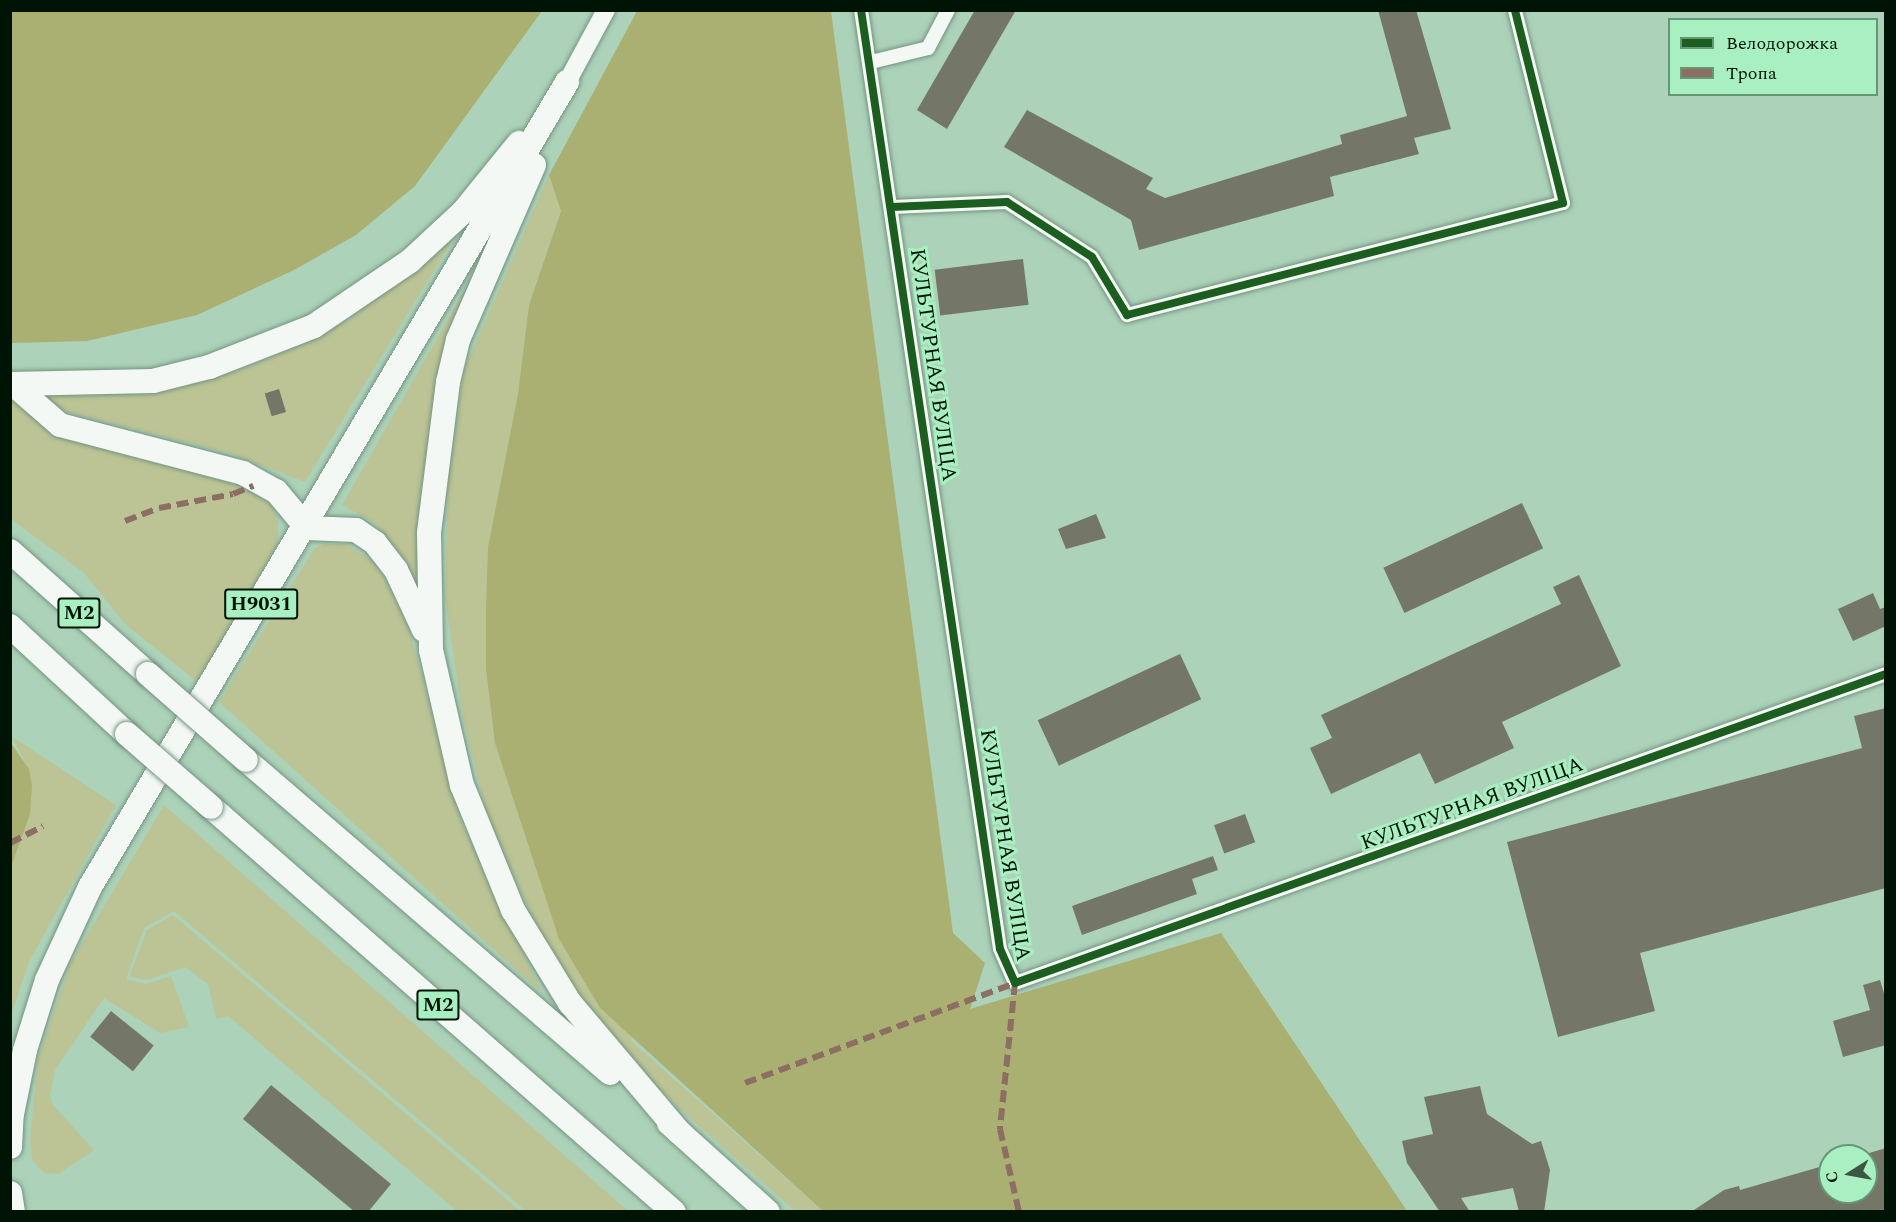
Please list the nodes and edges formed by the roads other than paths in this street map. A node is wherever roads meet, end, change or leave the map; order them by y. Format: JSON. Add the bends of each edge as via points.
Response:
{"nodes":[{"id":1,"x":606,"y":10,"type":"edge"},
{"id":2,"x":861,"y":10,"type":"edge"},
{"id":3,"x":948,"y":10,"type":"edge"},
{"id":4,"x":1515,"y":10,"type":"edge"},
{"id":5,"x":871,"y":62,"type":"junction"},
{"id":6,"x":567,"y":82,"type":"junction"},
{"id":7,"x":892,"y":207,"type":"junction"},
{"id":8,"x":12,"y":385,"type":"edge"},
{"id":9,"x":307,"y":528,"type":"junction"},
{"id":10,"x":10,"y":551,"type":"edge"},
{"id":11,"x":10,"y":626,"type":"edge"},
{"id":12,"x":431,"y":650,"type":"junction"},
{"id":13,"x":1886,"y":674,"type":"edge"},
{"id":14,"x":679,"y":1132,"type":"junction"},
{"id":15,"x":10,"y":1146,"type":"edge"},
{"id":16,"x":10,"y":1193,"type":"edge"},
{"id":17,"x":670,"y":1209,"type":"edge"},
{"id":18,"x":13,"y":1212,"type":"edge"},
{"id":19,"x":768,"y":1212,"type":"edge"}],
"edges":[{"from":1,"to":6,"type":"main road","number":"Н9031"},
{"from":2,"to":5,"type":"street","name":"КУЛЬТУРНАЯ ВУЛІЦА"},
{"from":3,"to":5,"type":"street","via":[[928,48]]},
{"from":4,"to":7,"type":"street","via":[[1563,203],[1126,315],[1092,257],[1007,202]]},
{"from":5,"to":7,"type":"street","name":"КУЛЬТУРНАЯ ВУЛІЦА"},
{"from":6,"to":8,"type":"highway","number":"Н9031","via":[[464,212],[365,296],[314,326],[218,364],[153,381]]},
{"from":6,"to":9,"type":"highway","number":"Н9031"},
{"from":6,"to":12,"type":"highway","number":"Н9031","via":[[456,350],[437,456],[429,533]]},
{"from":7,"to":13,"type":"street","name":"КУЛЬТУРНАЯ ВУЛІЦА","via":[[1000,949],[1015,983]]},
{"from":8,"to":9,"type":"highway","number":"Н9031","via":[[60,425],[243,473],[276,491]]},
{"from":9,"to":12,"type":"highway","number":"Н9031","via":[[356,530],[375,543],[416,606]]},
{"from":9,"to":15,"type":"highway","number":"Н9031","via":[[90,887],[47,980],[25,1050]]},
{"from":10,"to":14,"type":"highway","number":"М2","bridge":true,"via":[[246,760]]},
{"from":11,"to":17,"type":"highway","number":"М2","bridge":true,"via":[[127,734]]},
{"from":12,"to":14,"type":"highway","number":"Н9031","via":[[462,785],[513,910],[570,1003]]},
{"from":14,"to":19,"type":"highway","number":"М2"},
{"from":16,"to":18,"type":"highway"}]}
